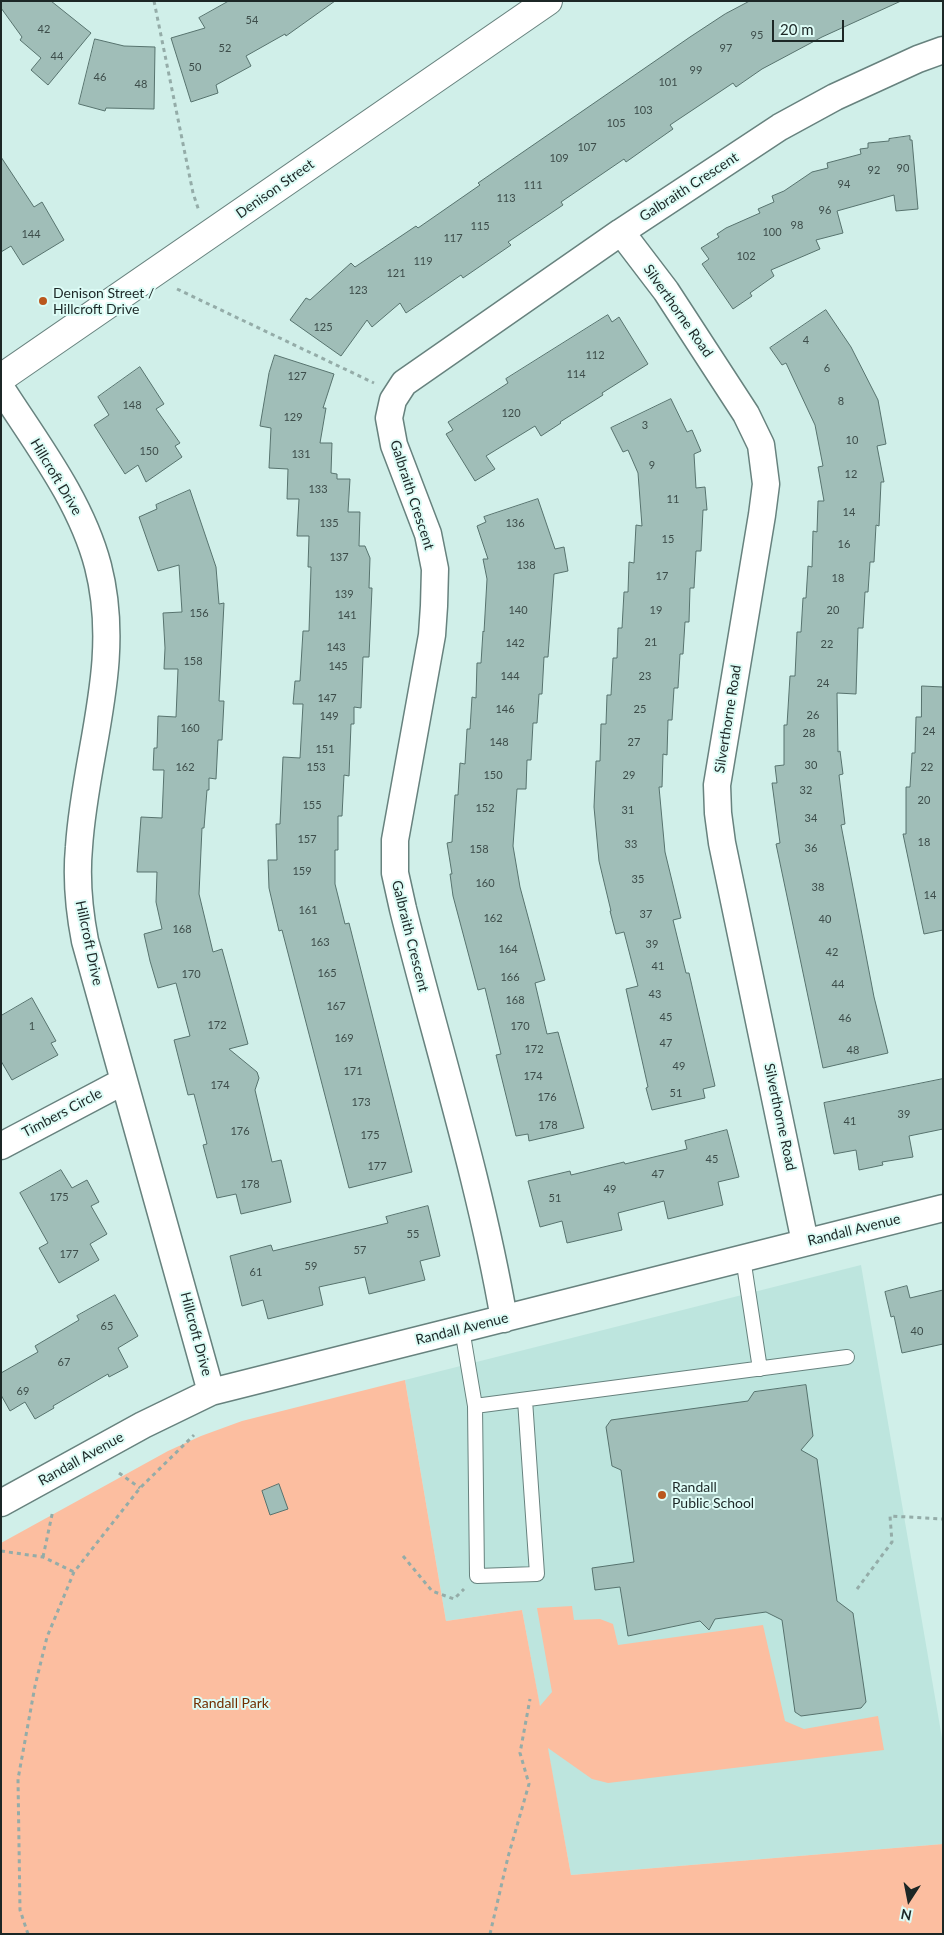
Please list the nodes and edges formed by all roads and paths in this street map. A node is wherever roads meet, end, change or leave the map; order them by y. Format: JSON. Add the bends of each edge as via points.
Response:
{"nodes":[{"id":1,"x":154,"y":1,"type":"edge"},
{"id":2,"x":548,"y":1,"type":"edge"},
{"id":3,"x":943,"y":50,"type":"edge"},
{"id":4,"x":194,"y":193,"type":"dead end"},
{"id":5,"x":621,"y":232,"type":"junction"},
{"id":6,"x":192,"y":297,"type":"dead end"},
{"id":7,"x":1,"y":378,"type":"edge"},
{"id":8,"x":1,"y":388,"type":"edge"},
{"id":9,"x":398,"y":392,"type":"junction"},
{"id":10,"x":124,"y":1081,"type":"junction"},
{"id":11,"x":1,"y":1146,"type":"edge"},
{"id":12,"x":943,"y":1208,"type":"edge"},
{"id":13,"x":805,"y":1242,"type":"junction"},
{"id":14,"x":743,"y":1258,"type":"junction"},
{"id":15,"x":504,"y":1318,"type":"junction"},
{"id":16,"x":462,"y":1329,"type":"junction"},
{"id":17,"x":847,"y":1357,"type":"dead end"},
{"id":18,"x":760,"y":1369,"type":"junction"},
{"id":19,"x":211,"y":1392,"type":"junction"},
{"id":20,"x":525,"y":1400,"type":"junction"},
{"id":21,"x":475,"y":1406,"type":"junction"},
{"id":22,"x":194,"y":1435,"type":"dead end"},
{"id":23,"x":119,"y":1473,"type":"dead end"},
{"id":24,"x":140,"y":1488,"type":"junction"},
{"id":25,"x":1,"y":1503,"type":"edge"},
{"id":26,"x":53,"y":1510,"type":"dead end"},
{"id":27,"x":943,"y":1519,"type":"edge"},
{"id":28,"x":1,"y":1551,"type":"edge"},
{"id":29,"x":403,"y":1556,"type":"dead end"},
{"id":30,"x":43,"y":1557,"type":"junction"},
{"id":31,"x":74,"y":1572,"type":"junction"},
{"id":32,"x":477,"y":1576,"type":"junction"},
{"id":33,"x":857,"y":1589,"type":"dead end"},
{"id":34,"x":530,"y":1699,"type":"dead end"},
{"id":35,"x":28,"y":1934,"type":"edge"},
{"id":36,"x":490,"y":1934,"type":"edge"}],
"edges":[{"from":1,"to":4,"type":"path"},
{"from":2,"to":7,"type":"street","name":"Denison Street"},
{"from":3,"to":5,"type":"street","name":"Galbraith Crescent","via":[[835,97],[780,127]]},
{"from":5,"to":9,"type":"street","name":"Galbraith Crescent","via":[[404,383]]},
{"from":5,"to":13,"type":"street","name":"Silverthorne Road","via":[[666,291],[733,392],[762,445],[766,484],[717,785],[718,813]]},
{"from":6,"to":9,"type":"path"},
{"from":8,"to":10,"type":"street","name":"Hillcroft Drive","via":[[69,495],[98,567],[105,603],[105,681],[81,831],[77,881],[85,941]]},
{"from":9,"to":15,"type":"street","name":"Galbraith Crescent","via":[[389,418],[394,445],[428,534],[435,578],[432,635],[395,840],[395,873],[492,1256]]},
{"from":10,"to":11,"type":"street","name":"Timbers Circle"},
{"from":10,"to":19,"type":"street","name":"Hillcroft Drive"},
{"from":12,"to":13,"type":"street","name":"Randall Avenue"},
{"from":13,"to":14,"type":"street","name":"Randall Avenue"},
{"from":14,"to":15,"type":"street","name":"Randall Avenue"},
{"from":14,"to":18,"type":"lane"},
{"from":15,"to":16,"type":"street","name":"Randall Avenue"},
{"from":16,"to":19,"type":"street","name":"Randall Avenue"},
{"from":16,"to":21,"type":"lane"},
{"from":17,"to":18,"type":"lane"},
{"from":18,"to":20,"type":"lane"},
{"from":19,"to":25,"type":"street","name":"Randall Avenue","via":[[143,1425]]},
{"from":20,"to":21,"type":"lane"},
{"from":20,"to":32,"type":"lane","via":[[538,1574]]},
{"from":21,"to":32,"type":"lane"},
{"from":22,"to":24,"type":"path"},
{"from":23,"to":24,"type":"path"},
{"from":24,"to":31,"type":"path"},
{"from":26,"to":30,"type":"path"},
{"from":27,"to":33,"type":"path","via":[[890,1516],[892,1542]]},
{"from":28,"to":30,"type":"path"},
{"from":29,"to":32,"type":"path","via":[[432,1591],[454,1599]]},
{"from":30,"to":31,"type":"path"},
{"from":31,"to":35,"type":"path","via":[[47,1637],[18,1779],[20,1910]]},
{"from":34,"to":36,"type":"path","via":[[520,1753],[529,1784]]}]}
